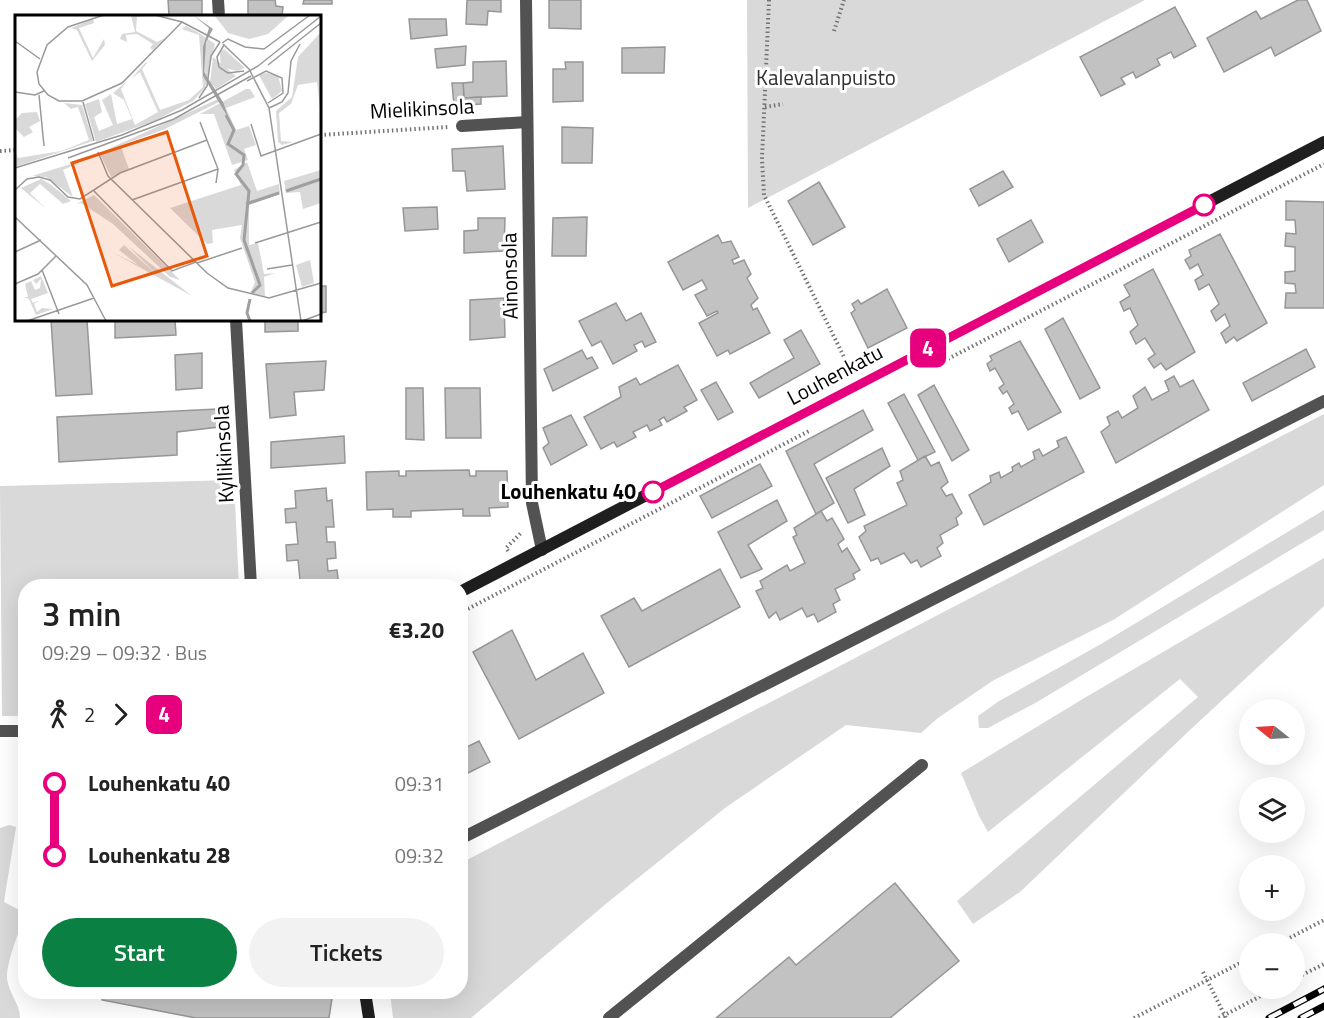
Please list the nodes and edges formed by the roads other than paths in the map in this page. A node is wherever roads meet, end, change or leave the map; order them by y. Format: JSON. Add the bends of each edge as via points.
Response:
{"nodes":[{"id":1,"x":218,"y":0,"type":"edge"},
{"id":2,"x":526,"y":0,"type":"edge"},
{"id":3,"x":219,"y":15,"type":"edge"},
{"id":4,"x":527,"y":122,"type":"junction"},
{"id":5,"x":462,"y":126,"type":"road end"},
{"id":6,"x":1324,"y":142,"type":"edge"},
{"id":7,"x":236,"y":321,"type":"edge"},
{"id":8,"x":1324,"y":401,"type":"edge"},
{"id":9,"x":542,"y":550,"type":"junction"},
{"id":10,"x":251,"y":579,"type":"edge"},
{"id":11,"x":468,"y":588,"type":"edge"},
{"id":12,"x":0,"y":731,"type":"edge"},
{"id":13,"x":18,"y":731,"type":"edge"},
{"id":14,"x":922,"y":765,"type":"dead end"},
{"id":15,"x":468,"y":835,"type":"edge"},
{"id":16,"x":366,"y":999,"type":"edge"},
{"id":17,"x":369,"y":1018,"type":"edge"},
{"id":18,"x":609,"y":1018,"type":"edge"}],
"edges":[{"from":1,"to":3,"type":"street"},
{"from":2,"to":4,"type":"street","name":"Ainonsola"},
{"from":4,"to":5,"type":"street","name":"Mielikinsola"},
{"from":4,"to":9,"type":"street","name":"Ainonsola","via":[[532,503]]},
{"from":6,"to":9,"type":"street","name":"Louhenkatu"},
{"from":7,"to":10,"type":"street","name":"Kyllikinsola"},
{"from":8,"to":15,"type":"street"},
{"from":9,"to":11,"type":"street","name":"Louhenkatu"},
{"from":12,"to":13,"type":"street"},
{"from":14,"to":18,"type":"street"},
{"from":16,"to":17,"type":"street"}]}
